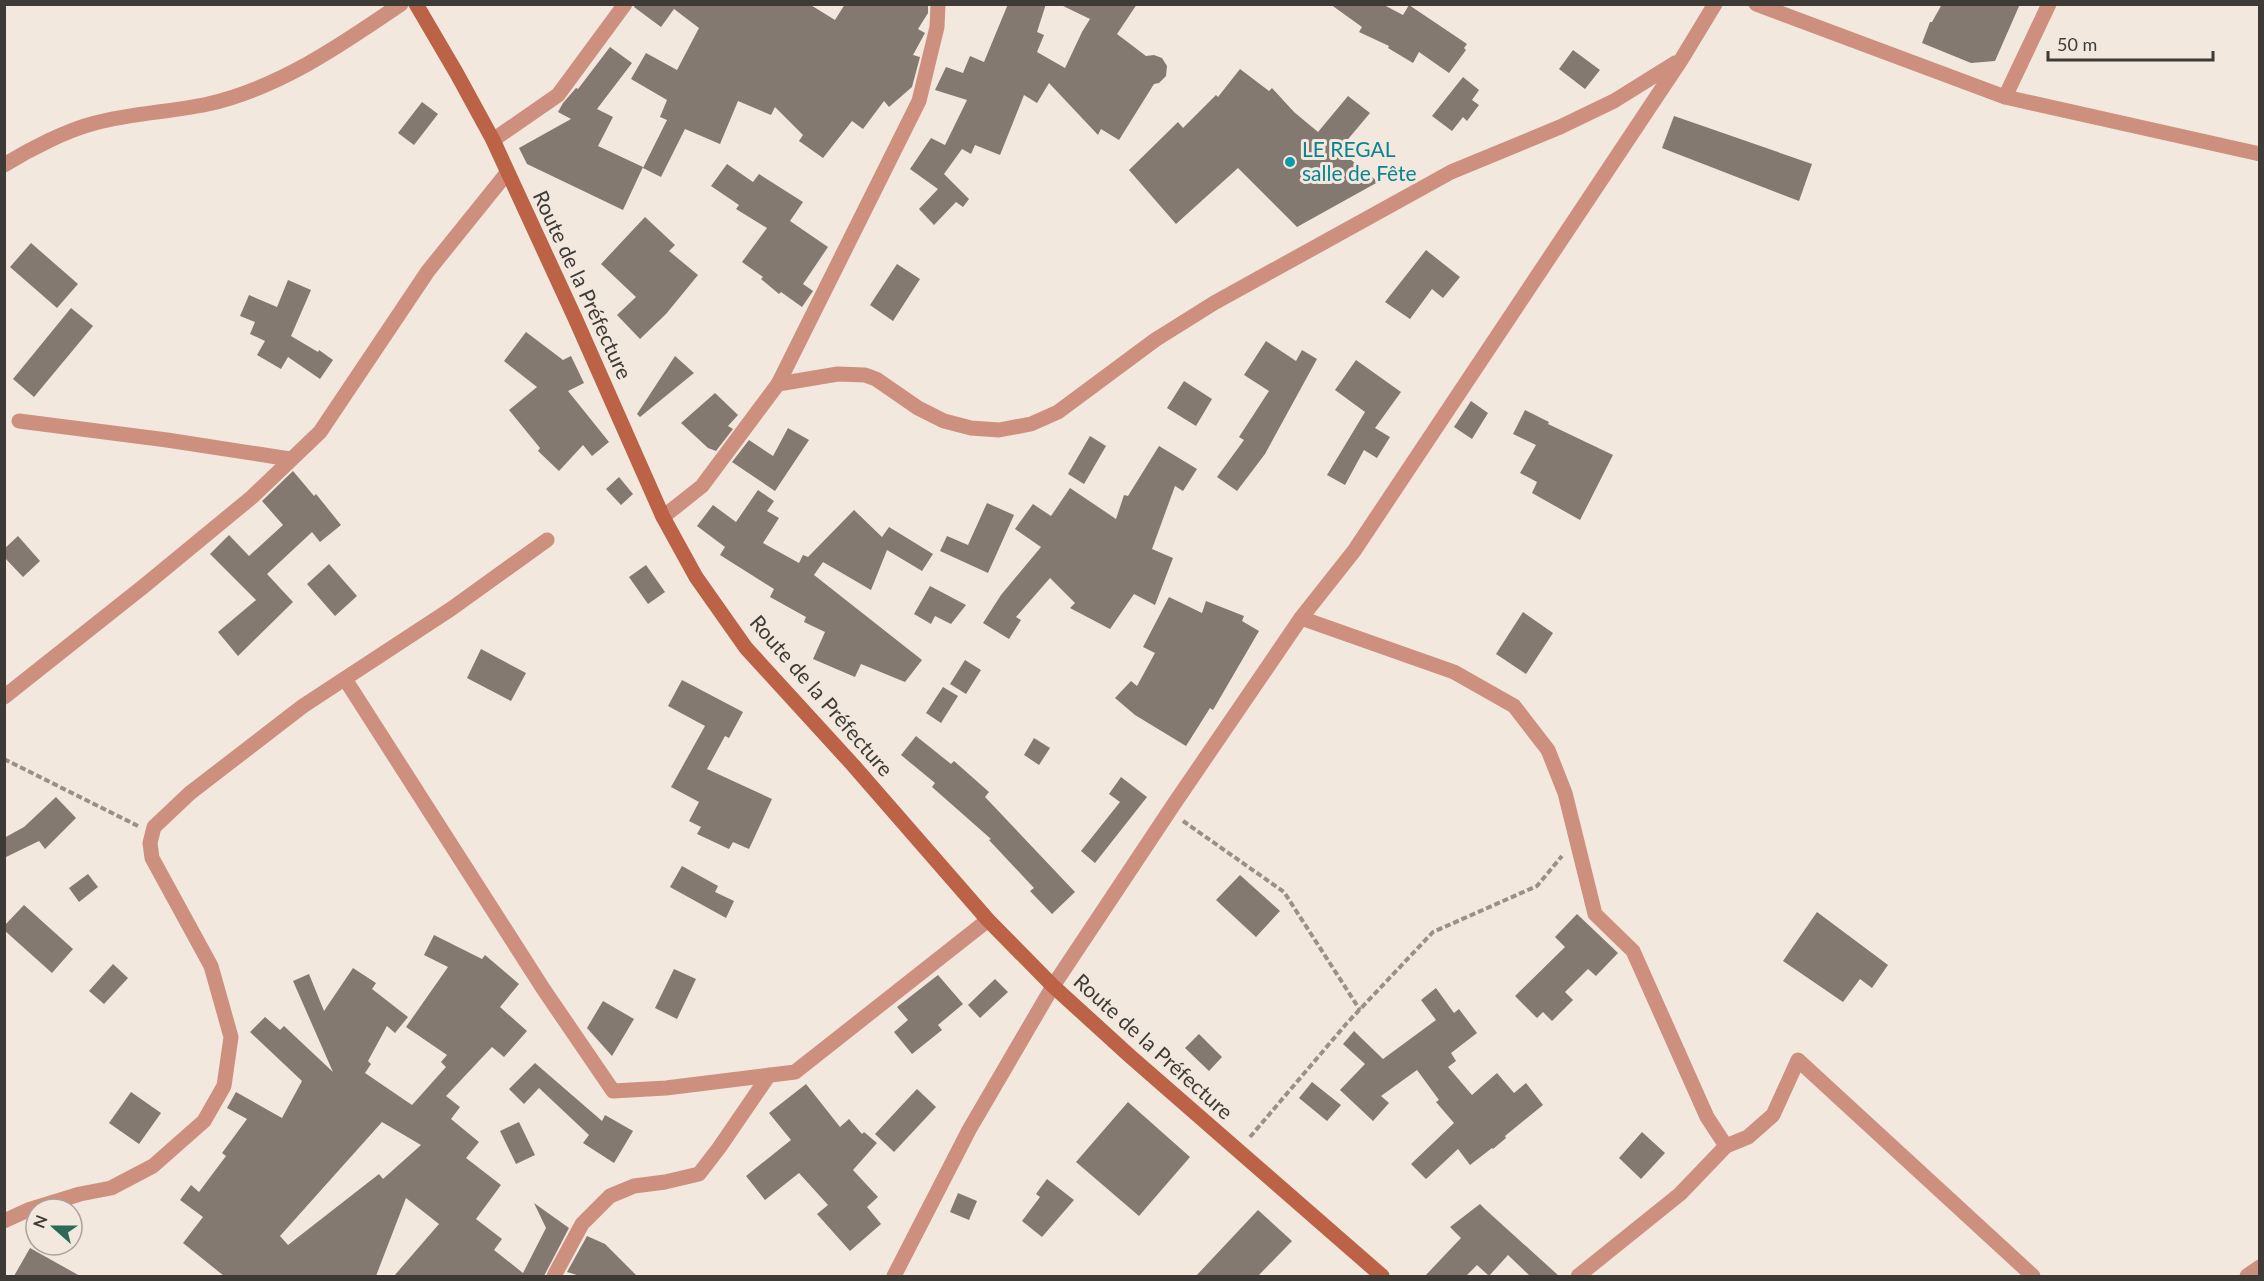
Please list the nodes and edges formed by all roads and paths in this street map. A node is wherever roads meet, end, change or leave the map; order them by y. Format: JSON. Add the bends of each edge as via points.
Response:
{"nodes":[{"id":1,"x":401,"y":4,"type":"edge"},
{"id":2,"x":417,"y":4,"type":"edge"},
{"id":3,"x":625,"y":4,"type":"edge"},
{"id":4,"x":938,"y":4,"type":"edge"},
{"id":5,"x":1715,"y":4,"type":"edge"},
{"id":6,"x":1756,"y":4,"type":"edge"},
{"id":7,"x":2049,"y":4,"type":"edge"},
{"id":8,"x":1681,"y":60,"type":"junction"},
{"id":9,"x":2005,"y":97,"type":"junction"},
{"id":10,"x":493,"y":140,"type":"junction"},
{"id":11,"x":2259,"y":154,"type":"edge"},
{"id":12,"x":4,"y":165,"type":"edge"},
{"id":13,"x":507,"y":173,"type":"junction"},
{"id":14,"x":778,"y":384,"type":"junction"},
{"id":15,"x":19,"y":421,"type":"dead end"},
{"id":16,"x":290,"y":459,"type":"junction"},
{"id":17,"x":663,"y":517,"type":"junction"},
{"id":18,"x":547,"y":540,"type":"dead end"},
{"id":19,"x":1301,"y":618,"type":"junction"},
{"id":20,"x":345,"y":680,"type":"junction"},
{"id":21,"x":4,"y":697,"type":"edge"},
{"id":22,"x":4,"y":759,"type":"edge"},
{"id":23,"x":1169,"y":811,"type":"junction"},
{"id":24,"x":152,"y":834,"type":"junction"},
{"id":25,"x":1578,"y":838,"type":"junction"},
{"id":26,"x":988,"y":920,"type":"junction"},
{"id":27,"x":1053,"y":986,"type":"junction"},
{"id":28,"x":1360,"y":1010,"type":"junction"},
{"id":29,"x":769,"y":1075,"type":"junction"},
{"id":30,"x":1726,"y":1146,"type":"junction"},
{"id":31,"x":1238,"y":1151,"type":"junction"},
{"id":32,"x":4,"y":1221,"type":"edge"},
{"id":33,"x":2259,"y":1266,"type":"edge"},
{"id":34,"x":554,"y":1276,"type":"edge"},
{"id":35,"x":894,"y":1276,"type":"edge"},
{"id":36,"x":1382,"y":1276,"type":"edge"},
{"id":37,"x":1578,"y":1276,"type":"edge"},
{"id":38,"x":2033,"y":1276,"type":"edge"},
{"id":39,"x":2247,"y":1276,"type":"edge"}],
"edges":[{"from":1,"to":12,"type":"street","via":[[323,57],[262,86],[208,104],[94,123]]},
{"from":2,"to":10,"type":"street","name":"Route de la Préfecture"},
{"from":3,"to":10,"type":"street","via":[[558,94]]},
{"from":4,"to":14,"type":"street","via":[[937,27],[918,101]]},
{"from":5,"to":8,"type":"street"},
{"from":6,"to":9,"type":"street"},
{"from":7,"to":9,"type":"street"},
{"from":8,"to":14,"type":"street","via":[[1614,101],[1451,172],[1214,303],[1155,340],[1058,412],[1031,424],[999,430],[944,421],[865,375],[838,374]]},
{"from":8,"to":19,"type":"street","via":[[1354,551]]},
{"from":9,"to":11,"type":"street"},
{"from":10,"to":13,"type":"street","name":"Route de la Préfecture"},
{"from":13,"to":16,"type":"street","via":[[428,271],[320,432]]},
{"from":13,"to":17,"type":"street","name":"Route de la Préfecture"},
{"from":14,"to":17,"type":"street","via":[[702,486]]},
{"from":15,"to":16,"type":"street"},
{"from":16,"to":21,"type":"street","via":[[243,504]]},
{"from":17,"to":26,"type":"street","name":"Route de la Préfecture","via":[[696,577],[746,648]]},
{"from":18,"to":20,"type":"street"},
{"from":19,"to":23,"type":"street"},
{"from":19,"to":25,"type":"street","via":[[1454,672],[1514,705],[1548,750]]},
{"from":20,"to":24,"type":"street","via":[[303,706],[190,794],[154,827]]},
{"from":20,"to":29,"type":"street","via":[[613,1091]]},
{"from":22,"to":24,"type":"path"},
{"from":23,"to":27,"type":"street"},
{"from":23,"to":28,"type":"path","via":[[1284,892]]},
{"from":24,"to":32,"type":"street","via":[[152,858],[214,976],[231,1036],[224,1086],[204,1121],[153,1166],[111,1188],[80,1194]]},
{"from":25,"to":28,"type":"path","via":[[1537,886],[1433,932]]},
{"from":25,"to":30,"type":"street","via":[[1595,915],[1633,951],[1707,1117]]},
{"from":26,"to":27,"type":"street","name":"Route de la Préfecture"},
{"from":26,"to":29,"type":"street","via":[[795,1071]]},
{"from":27,"to":31,"type":"street","name":"Route de la Préfecture"},
{"from":27,"to":35,"type":"street","via":[[969,1130]]},
{"from":28,"to":31,"type":"path"},
{"from":29,"to":34,"type":"street","via":[[699,1174],[634,1186],[610,1196],[582,1224]]},
{"from":30,"to":37,"type":"street","via":[[1680,1194]]},
{"from":30,"to":38,"type":"street","via":[[1748,1137],[1773,1115],[1798,1060]]},
{"from":31,"to":36,"type":"street","name":"Route de la Préfecture"},
{"from":33,"to":39,"type":"street"}]}
